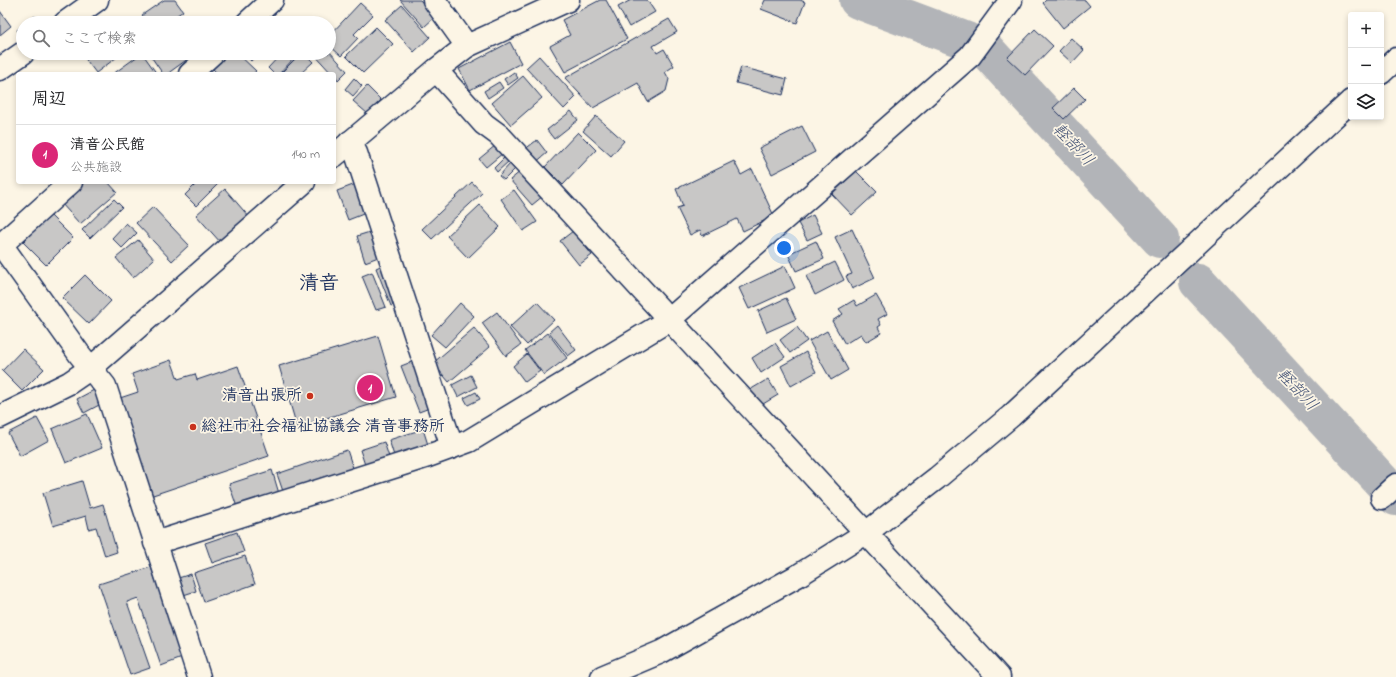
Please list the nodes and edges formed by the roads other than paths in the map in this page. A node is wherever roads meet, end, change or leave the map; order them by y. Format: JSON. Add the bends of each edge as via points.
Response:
{"nodes":[{"id":1,"x":97,"y":0,"type":"edge"},
{"id":2,"x":272,"y":0,"type":"edge"},
{"id":3,"x":434,"y":0,"type":"edge"},
{"id":4,"x":568,"y":0,"type":"edge"},
{"id":5,"x":1011,"y":0,"type":"edge"},
{"id":6,"x":75,"y":16,"type":"edge"},
{"id":7,"x":255,"y":16,"type":"edge"},
{"id":8,"x":467,"y":46,"type":"junction"},
{"id":9,"x":16,"y":58,"type":"edge"},
{"id":10,"x":1396,"y":59,"type":"edge"},
{"id":11,"x":206,"y":60,"type":"edge"},
{"id":12,"x":0,"y":69,"type":"edge"},
{"id":13,"x":436,"y":70,"type":"junction"},
{"id":14,"x":1384,"y":70,"type":"edge"},
{"id":15,"x":192,"y":72,"type":"edge"},
{"id":16,"x":1348,"y":104,"type":"edge"},
{"id":17,"x":350,"y":142,"type":"junction"},
{"id":18,"x":336,"y":154,"type":"edge"},
{"id":19,"x":68,"y":184,"type":"edge"},
{"id":20,"x":302,"y":184,"type":"edge"},
{"id":21,"x":1,"y":244,"type":"edge"},
{"id":22,"x":669,"y":320,"type":"junction"},
{"id":23,"x":91,"y":368,"type":"junction"},
{"id":24,"x":0,"y":417,"type":"edge"},
{"id":25,"x":452,"y":447,"type":"junction"},
{"id":26,"x":866,"y":533,"type":"junction"},
{"id":27,"x":155,"y":543,"type":"junction"},
{"id":28,"x":199,"y":677,"type":"edge"},
{"id":29,"x":602,"y":677,"type":"edge"},
{"id":30,"x":999,"y":677,"type":"edge"}],
"edges":[{"from":1,"to":6,"type":"street"},
{"from":2,"to":7,"type":"street"},
{"from":3,"to":8,"type":"street"},
{"from":4,"to":8,"type":"street"},
{"from":5,"to":22,"type":"street","via":[[970,56]]},
{"from":8,"to":13,"type":"street"},
{"from":9,"to":12,"type":"street"},
{"from":10,"to":14,"type":"street"},
{"from":11,"to":15,"type":"street"},
{"from":13,"to":17,"type":"street"},
{"from":13,"to":22,"type":"street"},
{"from":16,"to":26,"type":"street","via":[[1011,416]]},
{"from":17,"to":18,"type":"street"},
{"from":17,"to":25,"type":"street","via":[[356,153]]},
{"from":19,"to":21,"type":"street"},
{"from":20,"to":23,"type":"street"},
{"from":21,"to":23,"type":"street"},
{"from":22,"to":25,"type":"street","via":[[469,440]]},
{"from":22,"to":26,"type":"street"},
{"from":23,"to":24,"type":"street","via":[[69,383]]},
{"from":23,"to":27,"type":"street","via":[[105,386]]},
{"from":25,"to":27,"type":"street"},
{"from":26,"to":29,"type":"street","via":[[799,575],[660,652]]},
{"from":26,"to":30,"type":"street"},
{"from":27,"to":28,"type":"street"}]}
